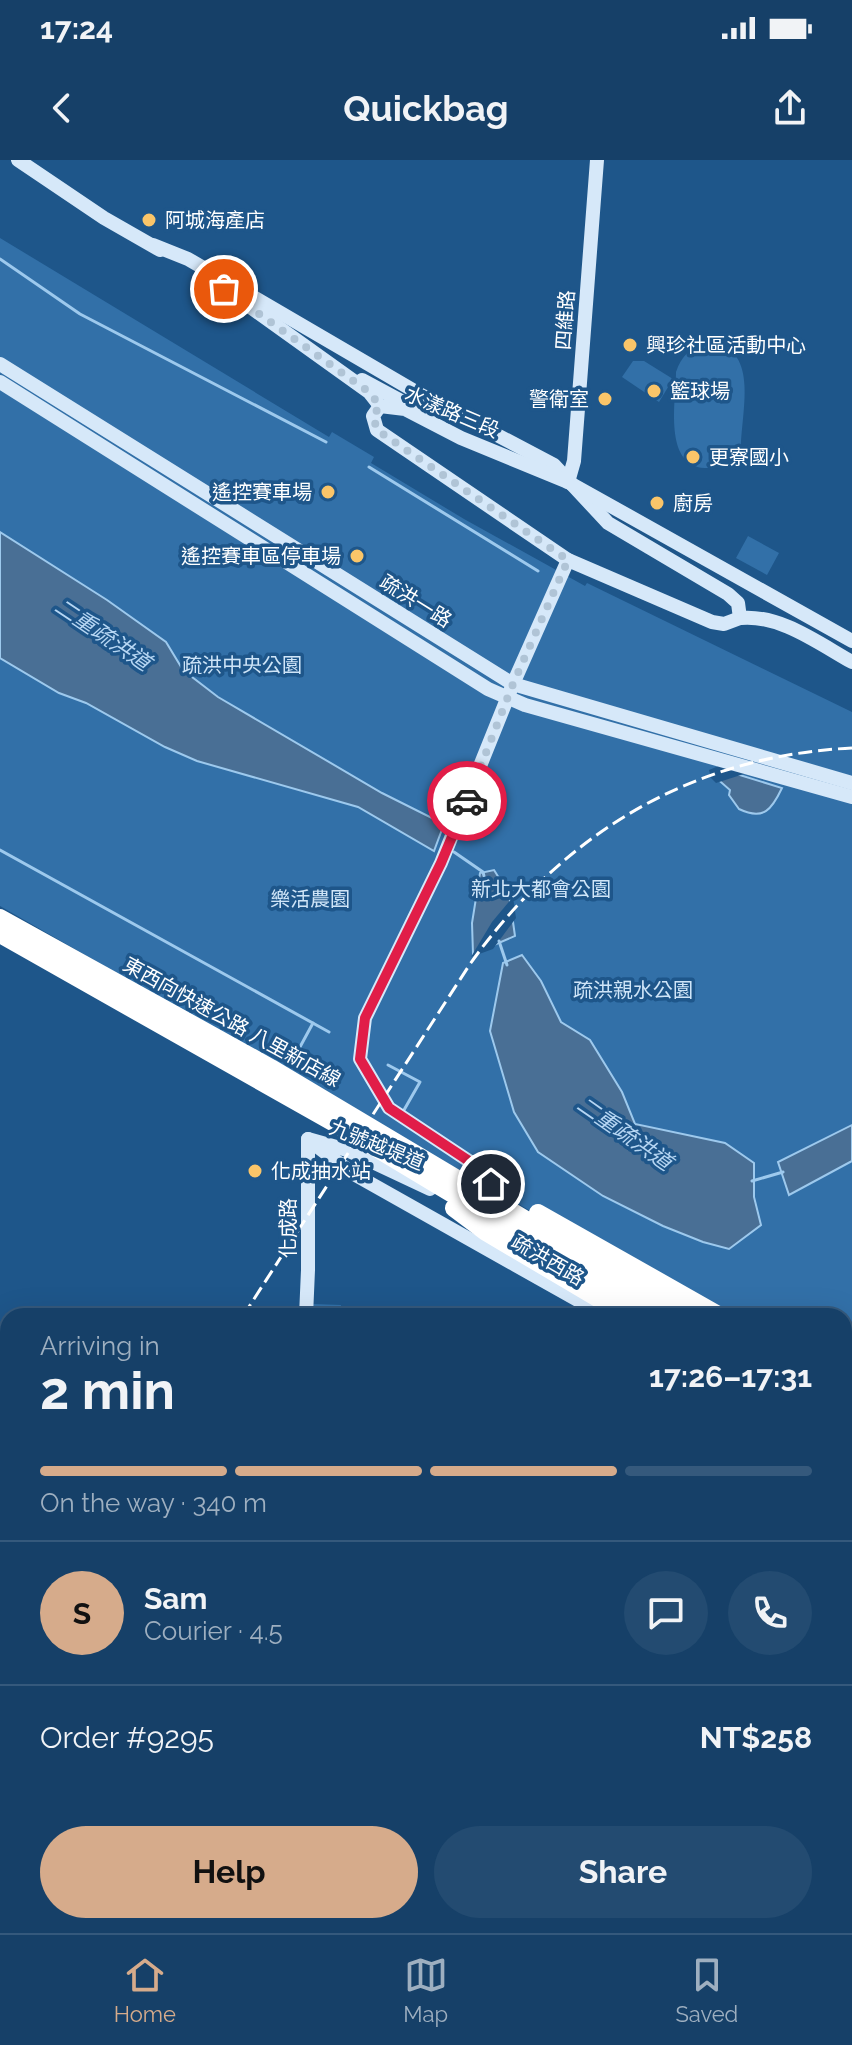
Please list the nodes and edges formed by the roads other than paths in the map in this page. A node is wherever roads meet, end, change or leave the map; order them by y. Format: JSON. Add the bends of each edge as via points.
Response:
{"nodes":[{"id":1,"x":18,"y":160,"type":"edge"},
{"id":2,"x":597,"y":160,"type":"edge"},
{"id":3,"x":153,"y":245,"type":"junction"},
{"id":4,"x":0,"y":364,"type":"edge"},
{"id":5,"x":349,"y":378,"type":"junction"},
{"id":6,"x":0,"y":382,"type":"edge"},
{"id":7,"x":380,"y":406,"type":"junction"},
{"id":8,"x":429,"y":422,"type":"junction"},
{"id":9,"x":568,"y":482,"type":"junction"},
{"id":10,"x":568,"y":560,"type":"junction"},
{"id":11,"x":740,"y":618,"type":"junction"},
{"id":12,"x":852,"y":641,"type":"edge"},
{"id":13,"x":852,"y":662,"type":"edge"},
{"id":14,"x":510,"y":691,"type":"junction"},
{"id":15,"x":852,"y":783,"type":"edge"},
{"id":16,"x":852,"y":797,"type":"edge"},
{"id":17,"x":0,"y":918,"type":"edge"},
{"id":18,"x":0,"y":934,"type":"edge"},
{"id":19,"x":53,"y":946,"type":"junction"},
{"id":20,"x":308,"y":1139,"type":"junction"},
{"id":21,"x":379,"y":1150,"type":"junction"},
{"id":22,"x":306,"y":1308,"type":"edge"},
{"id":23,"x":592,"y":1308,"type":"edge"},
{"id":24,"x":614,"y":1308,"type":"edge"},
{"id":25,"x":643,"y":1308,"type":"edge"},
{"id":26,"x":674,"y":1308,"type":"edge"},
{"id":27,"x":706,"y":1308,"type":"edge"}],
"edges":[{"from":1,"to":3,"type":"street","name":"水漾路三段"},
{"from":2,"to":9,"type":"street","name":"四維路","via":[[574,461]]},
{"from":3,"to":5,"type":"street","name":"水漾路三段","via":[[244,301]]},
{"from":3,"to":9,"type":"street","via":[[188,259],[423,396],[554,465]]},
{"from":4,"to":14,"type":"street","name":"疏洪一路"},
{"from":5,"to":7,"type":"street","name":"水漾路三段"},
{"from":5,"to":8,"type":"street","via":[[367,381],[420,411]]},
{"from":6,"to":14,"type":"street","name":"疏洪一路","via":[[488,689]]},
{"from":7,"to":8,"type":"street","name":"水漾路三段","via":[[405,409]]},
{"from":7,"to":10,"type":"street","via":[[373,416],[377,430]]},
{"from":8,"to":9,"type":"street","name":"水漾路三段"},
{"from":9,"to":11,"type":"street","via":[[608,523],[728,594],[738,603]]},
{"from":9,"to":12,"type":"street","name":"水漾路三段"},
{"from":10,"to":11,"type":"street","via":[[712,622]]},
{"from":10,"to":14,"type":"street"},
{"from":11,"to":13,"type":"street","via":[[776,621]]},
{"from":14,"to":15,"type":"street","name":"疏洪一路"},
{"from":14,"to":16,"type":"street","name":"疏洪一路","via":[[525,705]]},
{"from":14,"to":20,"type":"street","name":"九號越堤道","via":[[461,817],[365,1018],[360,1059],[389,1108],[478,1167],[488,1177],[490,1190],[473,1209],[347,1150]]},
{"from":17,"to":19,"type":"highway","name":"東西向快速公路 八里新店線","bridge":true},
{"from":18,"to":21,"type":"highway","name":"東西向快速公路 八里新店線","bridge":true},
{"from":19,"to":26,"type":"highway","name":"東西向快速公路 八里新店線","bridge":true,"via":[[352,1115]]},
{"from":19,"to":27,"type":"highway","bridge":true,"via":[[105,966],[236,1035]]},
{"from":20,"to":22,"type":"street","name":"化成路"},
{"from":20,"to":23,"type":"street","name":"疏洪西路","via":[[352,1173]]},
{"from":21,"to":24,"type":"highway","bridge":true,"via":[[486,1232]]},
{"from":21,"to":25,"type":"highway","name":"東西向快速公路 八里新店線","bridge":true}]}
